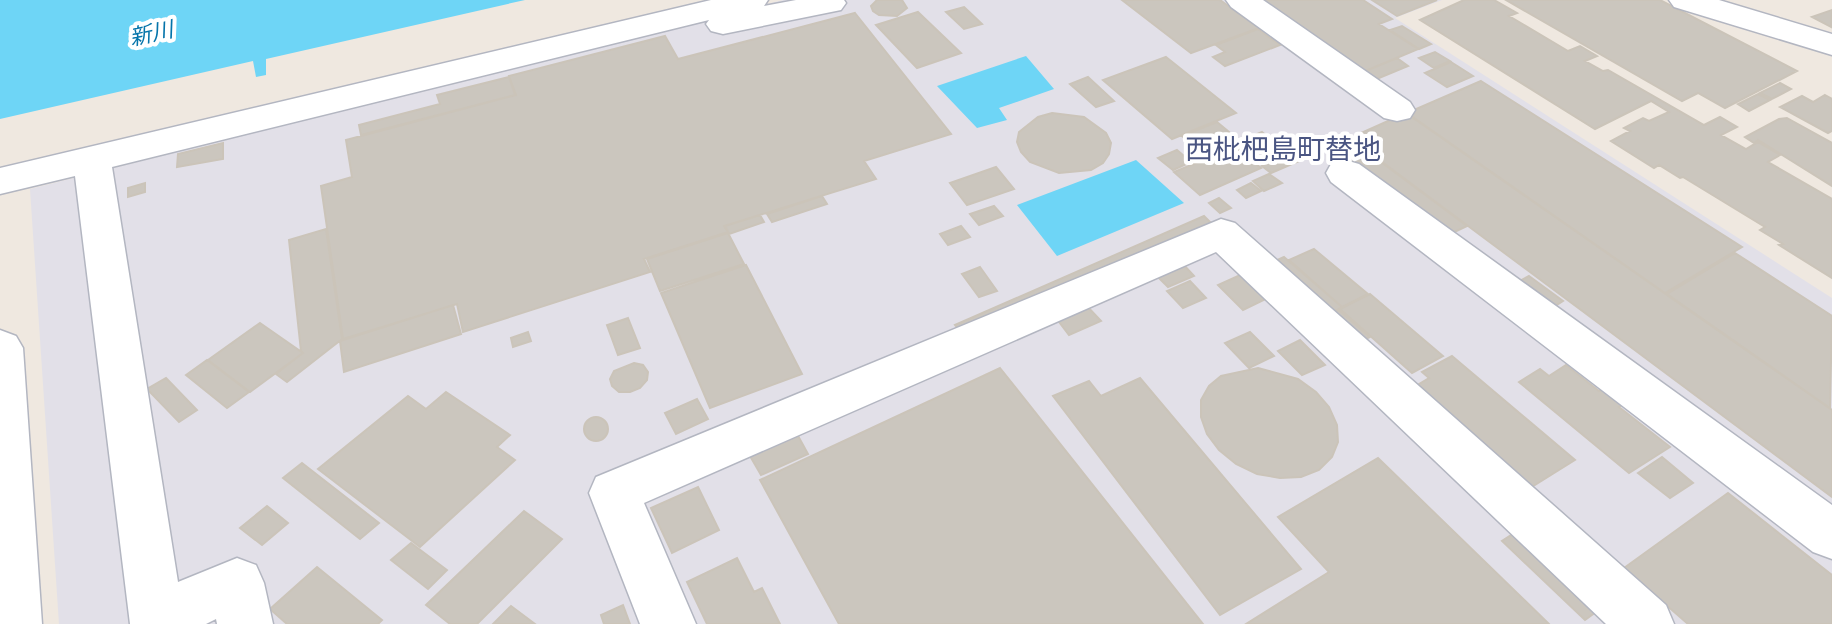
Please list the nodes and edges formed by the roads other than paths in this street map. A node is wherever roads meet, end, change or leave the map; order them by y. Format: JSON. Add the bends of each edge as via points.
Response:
{"nodes":[{"id":1,"x":752,"y":0,"type":"edge"},
{"id":2,"x":1242,"y":0,"type":"edge"},
{"id":3,"x":1685,"y":0,"type":"edge"},
{"id":4,"x":830,"y":3,"type":"dead end"},
{"id":5,"x":677,"y":18,"type":"junction"},
{"id":6,"x":1832,"y":45,"type":"edge"},
{"id":7,"x":1397,"y":110,"type":"dead end"},
{"id":8,"x":92,"y":161,"type":"junction"},
{"id":9,"x":1345,"y":173,"type":"dead end"},
{"id":10,"x":0,"y":181,"type":"edge"},
{"id":11,"x":0,"y":348,"type":"edge"},
{"id":12,"x":1832,"y":535,"type":"edge"},
{"id":13,"x":14,"y":624,"type":"edge"},
{"id":14,"x":245,"y":624,"type":"edge"},
{"id":15,"x":668,"y":624,"type":"edge"},
{"id":16,"x":1646,"y":624,"type":"edge"}],
"edges":[{"from":1,"to":5,"type":"street"},
{"from":2,"to":7,"type":"street"},
{"from":3,"to":6,"type":"street"},
{"from":4,"to":5,"type":"street","via":[[711,27]]},
{"from":5,"to":8,"type":"street"},
{"from":8,"to":10,"type":"street"},
{"from":8,"to":14,"type":"street","via":[[156,619],[237,583]]},
{"from":9,"to":12,"type":"street"},
{"from":11,"to":13,"type":"street"},
{"from":15,"to":16,"type":"street","via":[[614,493],[1221,233]]}]}
